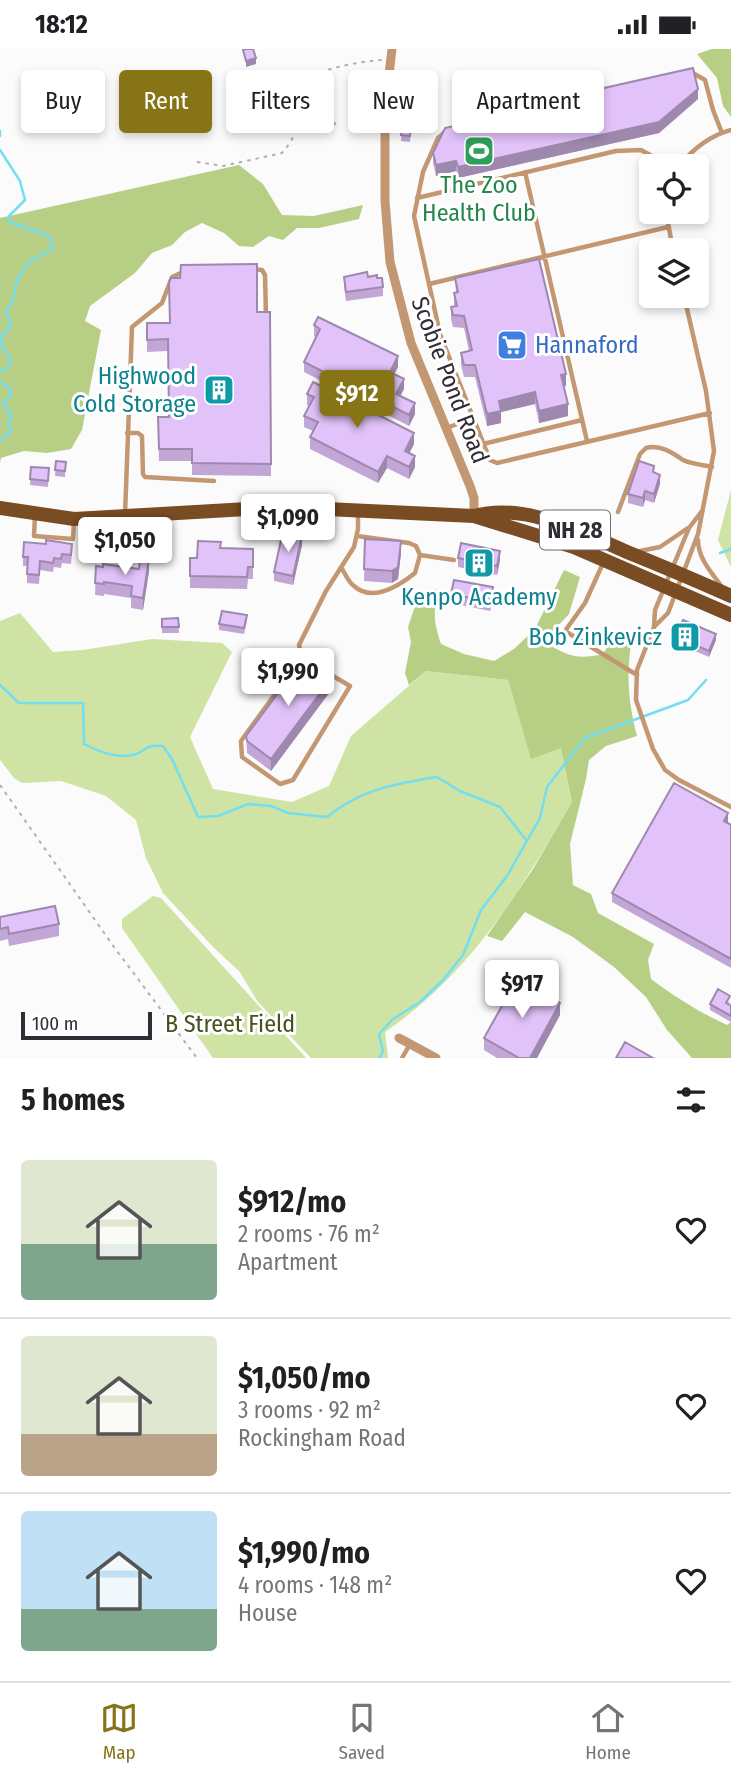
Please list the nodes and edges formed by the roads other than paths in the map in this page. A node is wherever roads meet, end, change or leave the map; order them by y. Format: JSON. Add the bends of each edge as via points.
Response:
{"nodes":[{"id":1,"x":391,"y":54,"type":"edge"},
{"id":2,"x":679,"y":75,"type":"edge"},
{"id":3,"x":452,"y":128,"type":"edge"},
{"id":4,"x":731,"y":130,"type":"edge"},
{"id":5,"x":722,"y":133,"type":"junction"},
{"id":6,"x":648,"y":154,"type":"edge"},
{"id":7,"x":690,"y":154,"type":"edge"},
{"id":8,"x":525,"y":172,"type":"junction"},
{"id":9,"x":416,"y":198,"type":"junction"},
{"id":10,"x":668,"y":224,"type":"edge"},
{"id":11,"x":668,"y":227,"type":"junction"},
{"id":12,"x":670,"y":238,"type":"edge"},
{"id":13,"x":544,"y":257,"type":"junction"},
{"id":14,"x":243,"y":269,"type":"edge"},
{"id":15,"x":192,"y":272,"type":"edge"},
{"id":16,"x":429,"y":284,"type":"junction"},
{"id":17,"x":687,"y":308,"type":"edge"},
{"id":18,"x":266,"y":317,"type":"edge"},
{"id":19,"x":710,"y":413,"type":"junction"},
{"id":20,"x":472,"y":418,"type":"junction"},
{"id":21,"x":582,"y":420,"type":"junction"},
{"id":22,"x":446,"y":428,"type":"junction"},
{"id":23,"x":127,"y":433,"type":"junction"},
{"id":24,"x":587,"y":441,"type":"junction"},
{"id":25,"x":483,"y":444,"type":"junction"},
{"id":26,"x":712,"y":467,"type":"junction"},
{"id":27,"x":214,"y":481,"type":"dead end"},
{"id":28,"x":0,"y":508,"type":"edge"},
{"id":29,"x":358,"y":509,"type":"junction"},
{"id":30,"x":702,"y":511,"type":"junction"},
{"id":31,"x":618,"y":512,"type":"dead end"},
{"id":32,"x":35,"y":515,"type":"junction"},
{"id":33,"x":125,"y":516,"type":"junction"},
{"id":34,"x":474,"y":516,"type":"junction"},
{"id":35,"x":74,"y":519,"type":"junction"},
{"id":36,"x":689,"y":528,"type":"junction"},
{"id":37,"x":698,"y":534,"type":"junction"},
{"id":38,"x":357,"y":536,"type":"junction"},
{"id":39,"x":623,"y":550,"type":"junction"},
{"id":40,"x":420,"y":555,"type":"junction"},
{"id":41,"x":454,"y":560,"type":"dead end"},
{"id":42,"x":604,"y":560,"type":"junction"},
{"id":43,"x":341,"y":567,"type":"junction"},
{"id":44,"x":677,"y":572,"type":"junction"},
{"id":45,"x":671,"y":588,"type":"junction"},
{"id":46,"x":730,"y":596,"type":"edge"},
{"id":47,"x":731,"y":615,"type":"edge"},
{"id":48,"x":654,"y":628,"type":"junction"},
{"id":49,"x":302,"y":657,"type":"junction"},
{"id":50,"x":637,"y":675,"type":"junction"},
{"id":51,"x":731,"y":807,"type":"edge"},
{"id":52,"x":400,"y":1038,"type":"dead end"},
{"id":53,"x":410,"y":1044,"type":"junction"},
{"id":54,"x":402,"y":1058,"type":"edge"},
{"id":55,"x":436,"y":1058,"type":"edge"}],
"edges":[{"from":1,"to":22,"type":"street","name":"Scobie Pond Road","via":[[385,109],[390,262],[411,343]]},
{"from":2,"to":5,"type":"lane","via":[[692,72],[705,80]]},
{"from":3,"to":9,"type":"lane","via":[[438,138]]},
{"from":4,"to":5,"type":"lane"},
{"from":5,"to":7,"type":"lane"},
{"from":6,"to":8,"type":"lane","via":[[616,151]]},
{"from":8,"to":9,"type":"lane"},
{"from":8,"to":13,"type":"lane"},
{"from":9,"to":16,"type":"lane","via":[[414,216]]},
{"from":10,"to":11,"type":"lane"},
{"from":11,"to":12,"type":"lane"},
{"from":11,"to":13,"type":"lane"},
{"from":13,"to":16,"type":"lane"},
{"from":13,"to":21,"type":"lane"},
{"from":14,"to":18,"type":"lane","via":[[262,270],[265,275]]},
{"from":15,"to":23,"type":"lane","via":[[172,277],[162,303],[132,327]]},
{"from":16,"to":20,"type":"lane","via":[[440,334]]},
{"from":17,"to":19,"type":"lane"},
{"from":19,"to":24,"type":"lane"},
{"from":19,"to":26,"type":"lane"},
{"from":20,"to":22,"type":"lane"},
{"from":20,"to":25,"type":"lane"},
{"from":21,"to":24,"type":"lane"},
{"from":21,"to":25,"type":"lane"},
{"from":22,"to":34,"type":"street","name":"Scobie Pond Road","via":[[470,486]]},
{"from":23,"to":27,"type":"lane","via":[[142,436],[145,477]]},
{"from":23,"to":33,"type":"lane"},
{"from":24,"to":25,"type":"lane","via":[[497,463],[490,460]]},
{"from":26,"to":30,"type":"lane"},
{"from":26,"to":31,"type":"lane","via":[[655,447],[642,450]]},
{"from":28,"to":32,"type":"main road","number":"NH 28"},
{"from":29,"to":33,"type":"main road","number":"NH 28","via":[[243,508]]},
{"from":29,"to":34,"type":"main road","number":"NH 28"},
{"from":29,"to":38,"type":"lane"},
{"from":30,"to":36,"type":"lane"},
{"from":30,"to":37,"type":"lane"},
{"from":32,"to":35,"type":"main road","number":"NH 28"},
{"from":32,"to":35,"type":"lane","via":[[34,536],[73,539]]},
{"from":33,"to":35,"type":"main road","number":"NH 28"},
{"from":34,"to":39,"type":"main road","number":"NH 28","via":[[498,512],[548,520]]},
{"from":34,"to":42,"type":"main road","number":"NH 28","via":[[559,541]]},
{"from":36,"to":39,"type":"lane","via":[[653,550]]},
{"from":36,"to":44,"type":"lane"},
{"from":37,"to":44,"type":"lane"},
{"from":37,"to":46,"type":"lane","via":[[704,561]]},
{"from":38,"to":40,"type":"lane","via":[[409,543]]},
{"from":38,"to":43,"type":"lane"},
{"from":39,"to":44,"type":"main road","number":"NH 28"},
{"from":40,"to":41,"type":"lane"},
{"from":40,"to":43,"type":"lane","via":[[415,573],[396,587],[376,593],[356,589]]},
{"from":42,"to":45,"type":"main road","number":"NH 28"},
{"from":42,"to":50,"type":"lane","via":[[585,603],[565,631]]},
{"from":43,"to":49,"type":"lane","via":[[299,645]]},
{"from":44,"to":45,"type":"lane"},
{"from":44,"to":45,"type":"lane"},
{"from":44,"to":46,"type":"main road","number":"NH 28"},
{"from":45,"to":47,"type":"main road","number":"NH 28"},
{"from":45,"to":48,"type":"lane","via":[[655,610]]},
{"from":45,"to":48,"type":"lane","via":[[668,613]]},
{"from":48,"to":50,"type":"lane"},
{"from":49,"to":49,"type":"lane","via":[[241,741],[242,757],[280,784],[293,780],[350,687]]},
{"from":50,"to":51,"type":"lane","via":[[638,711],[656,757],[669,774]]},
{"from":52,"to":53,"type":"street"},
{"from":53,"to":54,"type":"lane"},
{"from":53,"to":55,"type":"street"}]}
